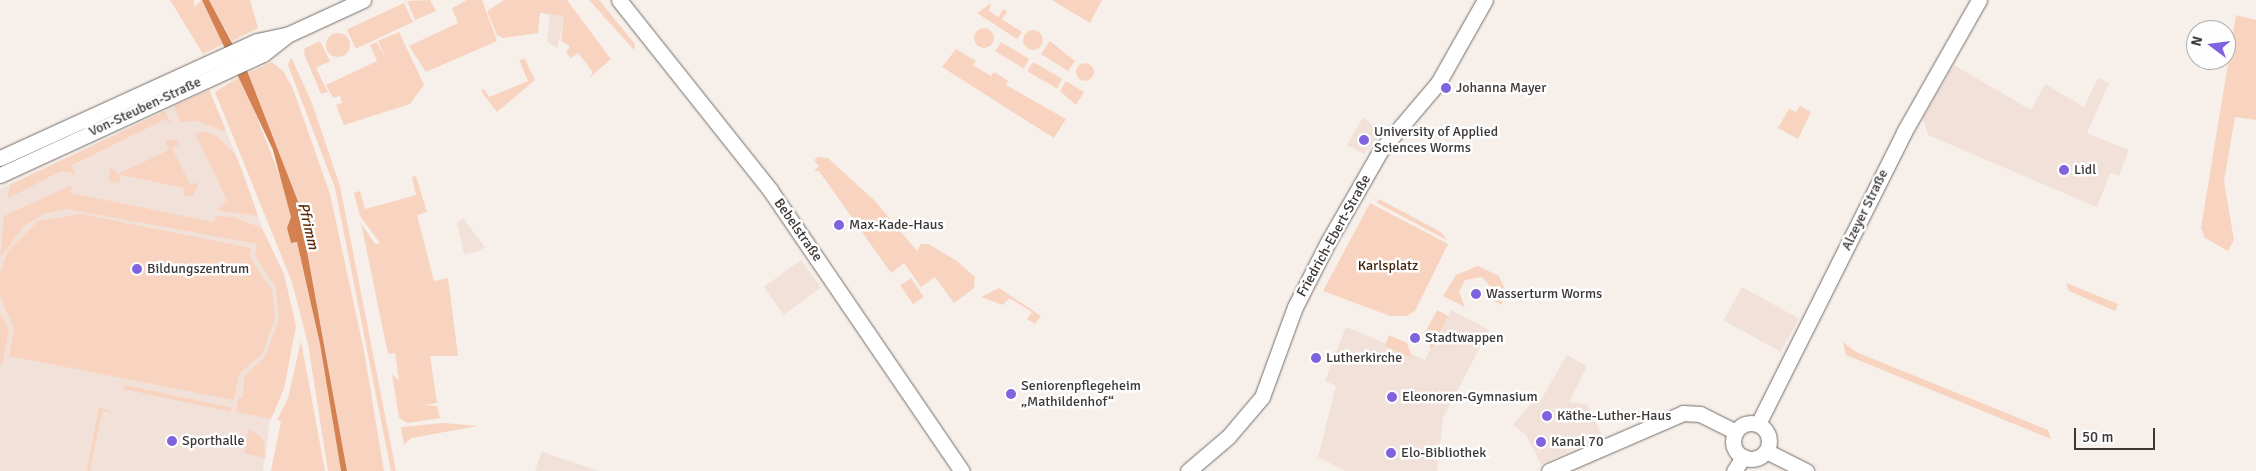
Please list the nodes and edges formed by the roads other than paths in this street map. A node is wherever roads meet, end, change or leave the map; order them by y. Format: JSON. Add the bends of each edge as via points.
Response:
{"nodes":[{"id":1,"x":363,"y":0,"type":"edge"},
{"id":2,"x":619,"y":0,"type":"edge"},
{"id":3,"x":1485,"y":0,"type":"edge"},
{"id":4,"x":1979,"y":0,"type":"edge"},
{"id":5,"x":207,"y":71,"type":"junction"},
{"id":6,"x":0,"y":158,"type":"edge"},
{"id":7,"x":0,"y":175,"type":"edge"},
{"id":8,"x":1758,"y":424,"type":"junction"},
{"id":9,"x":1736,"y":432,"type":"junction"},
{"id":10,"x":1766,"y":451,"type":"junction"},
{"id":11,"x":1743,"y":457,"type":"junction"},
{"id":12,"x":962,"y":471,"type":"edge"},
{"id":13,"x":1188,"y":471,"type":"edge"},
{"id":14,"x":1549,"y":471,"type":"edge"},
{"id":15,"x":1734,"y":471,"type":"edge"},
{"id":16,"x":1806,"y":471,"type":"edge"}],
"edges":[{"from":1,"to":5,"type":"street","name":"Von-Steuben-Straße"},
{"from":2,"to":12,"type":"street","name":"Bebelstraße","via":[[770,190]]},
{"from":3,"to":13,"type":"street","name":"Friedrich-Ebert-Straße","via":[[1438,83],[1381,150],[1328,242],[1298,301],[1262,397],[1228,437]]},
{"from":4,"to":8,"type":"street","name":"Alzeyer Straße","via":[[1904,132]]},
{"from":5,"to":6,"type":"street","name":"Von-Steuben-Straße"},
{"from":5,"to":7,"type":"street","name":"Von-Steuben-Straße"},
{"from":8,"to":9,"type":"street","via":[[1746,421]]},
{"from":8,"to":10,"type":"street","via":[[1767,440]]},
{"from":9,"to":11,"type":"street","via":[[1736,446]]},
{"from":9,"to":14,"type":"street","via":[[1700,414],[1683,413]]},
{"from":10,"to":11,"type":"street","via":[[1757,459]]},
{"from":10,"to":16,"type":"street"},
{"from":11,"to":15,"type":"street"}]}
